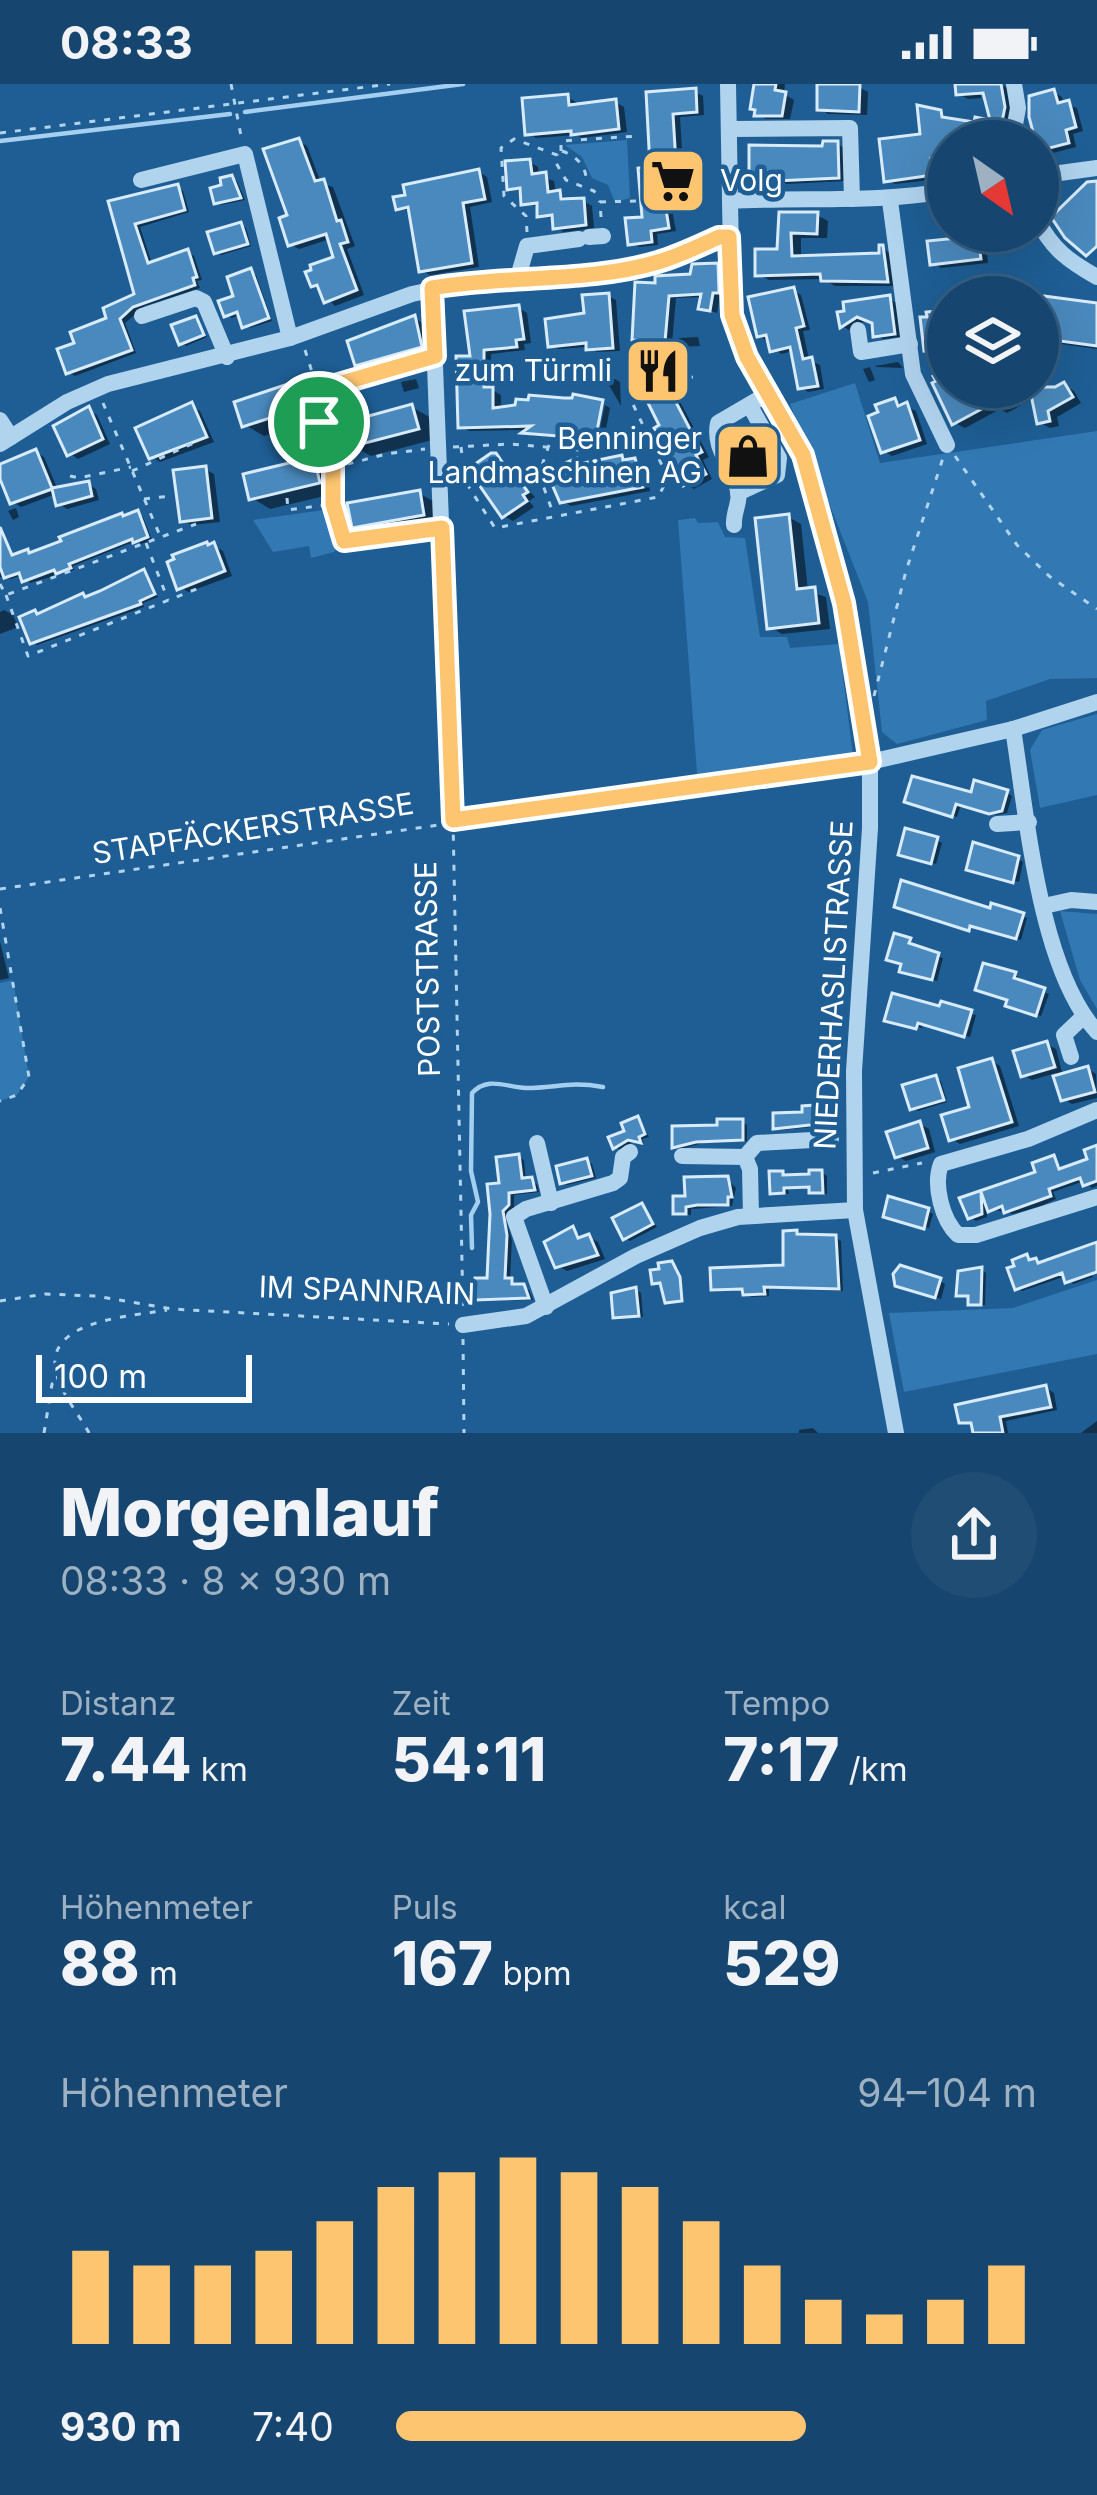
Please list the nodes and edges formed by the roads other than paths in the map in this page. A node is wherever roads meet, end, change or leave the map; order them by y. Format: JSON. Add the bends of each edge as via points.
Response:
{"nodes":[{"id":1,"x":728,"y":84,"type":"edge"},
{"id":2,"x":1014,"y":84,"type":"edge"},
{"id":3,"x":1016,"y":120,"type":"edge"},
{"id":4,"x":729,"y":129,"type":"junction"},
{"id":5,"x":1097,"y":168,"type":"edge"},
{"id":6,"x":1059,"y":173,"type":"edge"},
{"id":7,"x":141,"y":180,"type":"dead end"},
{"id":8,"x":927,"y":195,"type":"edge"},
{"id":9,"x":852,"y":199,"type":"junction"},
{"id":10,"x":730,"y":201,"type":"junction"},
{"id":11,"x":890,"y":201,"type":"junction"},
{"id":12,"x":729,"y":237,"type":"junction"},
{"id":13,"x":590,"y":238,"type":"road end"},
{"id":14,"x":1058,"y":252,"type":"edge"},
{"id":15,"x":518,"y":277,"type":"junction"},
{"id":16,"x":1097,"y":278,"type":"edge"},
{"id":17,"x":432,"y":288,"type":"junction"},
{"id":18,"x":142,"y":316,"type":"dead end"},
{"id":19,"x":858,"y":330,"type":"dead end"},
{"id":20,"x":296,"y":340,"type":"junction"},
{"id":21,"x":910,"y":344,"type":"junction"},
{"id":22,"x":227,"y":357,"type":"junction"},
{"id":23,"x":436,"y":360,"type":"junction"},
{"id":24,"x":383,"y":382,"type":"dead end"},
{"id":25,"x":318,"y":390,"type":"road end"},
{"id":26,"x":769,"y":393,"type":"junction"},
{"id":27,"x":750,"y":406,"type":"junction"},
{"id":28,"x":0,"y":419,"type":"edge"},
{"id":29,"x":5,"y":441,"type":"edge"},
{"id":30,"x":947,"y":445,"type":"road end"},
{"id":31,"x":738,"y":493,"type":"junction"},
{"id":32,"x":734,"y":525,"type":"dead end"},
{"id":33,"x":442,"y":538,"type":"road end"},
{"id":34,"x":1097,"y":702,"type":"edge"},
{"id":35,"x":1012,"y":729,"type":"junction"},
{"id":36,"x":870,"y":762,"type":"junction"},
{"id":37,"x":1029,"y":822,"type":"junction"},
{"id":38,"x":997,"y":824,"type":"dead end"},
{"id":39,"x":1097,"y":902,"type":"edge"},
{"id":40,"x":1044,"y":906,"type":"junction"},
{"id":41,"x":1084,"y":1016,"type":"junction"},
{"id":42,"x":1097,"y":1032,"type":"edge"},
{"id":43,"x":1071,"y":1058,"type":"dead end"},
{"id":44,"x":1097,"y":1110,"type":"edge"},
{"id":45,"x":830,"y":1139,"type":"dead end"},
{"id":46,"x":537,"y":1143,"type":"dead end"},
{"id":47,"x":630,"y":1153,"type":"dead end"},
{"id":48,"x":682,"y":1156,"type":"dead end"},
{"id":49,"x":745,"y":1157,"type":"junction"},
{"id":50,"x":1097,"y":1197,"type":"edge"},
{"id":51,"x":551,"y":1203,"type":"junction"},
{"id":52,"x":855,"y":1210,"type":"junction"},
{"id":53,"x":751,"y":1216,"type":"junction"},
{"id":54,"x":546,"y":1306,"type":"junction"},
{"id":55,"x":463,"y":1325,"type":"road end"},
{"id":56,"x":896,"y":1433,"type":"edge"}],
"edges":[{"from":1,"to":4,"type":"street","name":"NIEDERHASLISTRASSE"},
{"from":2,"to":3,"type":"street"},
{"from":4,"to":9,"type":"street","via":[[850,128]]},
{"from":4,"to":10,"type":"street","name":"NIEDERHASLISTRASSE"},
{"from":5,"to":6,"type":"street"},
{"from":7,"to":20,"type":"street","via":[[245,154]]},
{"from":8,"to":11,"type":"street"},
{"from":9,"to":10,"type":"street"},
{"from":9,"to":11,"type":"street"},
{"from":10,"to":12,"type":"street","name":"NIEDERHASLISTRASSE"},
{"from":11,"to":21,"type":"street"},
{"from":12,"to":15,"type":"street","via":[[633,268]]},
{"from":12,"to":26,"type":"street","name":"NIEDERHASLISTRASSE","via":[[732,315]]},
{"from":13,"to":15,"type":"street","via":[[527,246]]},
{"from":14,"to":16,"type":"street"},
{"from":15,"to":17,"type":"street"},
{"from":17,"to":20,"type":"street"},
{"from":17,"to":23,"type":"street"},
{"from":18,"to":22,"type":"street","via":[[190,298],[204,302]]},
{"from":19,"to":21,"type":"street","via":[[861,352]]},
{"from":20,"to":22,"type":"street"},
{"from":21,"to":30,"type":"street","via":[[914,374]]},
{"from":22,"to":29,"type":"street","via":[[108,384]]},
{"from":23,"to":24,"type":"street"},
{"from":23,"to":25,"type":"street"},
{"from":23,"to":33,"type":"street"},
{"from":26,"to":27,"type":"street"},
{"from":26,"to":36,"type":"street","name":"NIEDERHASLISTRASSE","via":[[803,455],[844,603]]},
{"from":27,"to":31,"type":"street","via":[[718,423],[715,439]]},
{"from":27,"to":31,"type":"street","via":[[778,458],[777,475]]},
{"from":28,"to":29,"type":"street"},
{"from":31,"to":32,"type":"street"},
{"from":34,"to":35,"type":"street"},
{"from":35,"to":36,"type":"street"},
{"from":35,"to":37,"type":"street"},
{"from":36,"to":52,"type":"street","name":"NIEDERHASLISTRASSE"},
{"from":37,"to":38,"type":"street"},
{"from":37,"to":40,"type":"street"},
{"from":39,"to":40,"type":"street"},
{"from":40,"to":41,"type":"street","via":[[1059,969]]},
{"from":41,"to":42,"type":"street"},
{"from":41,"to":43,"type":"street","via":[[1064,1035]]},
{"from":44,"to":50,"type":"street","via":[[941,1164],[937,1176],[947,1223],[958,1235]]},
{"from":45,"to":49,"type":"street","via":[[761,1142]]},
{"from":46,"to":51,"type":"street"},
{"from":47,"to":51,"type":"street","via":[[613,1183]]},
{"from":48,"to":49,"type":"street"},
{"from":49,"to":53,"type":"street"},
{"from":51,"to":54,"type":"street","via":[[514,1217]]},
{"from":52,"to":53,"type":"street","name":"IM SPANNRAIN"},
{"from":52,"to":56,"type":"street","name":"NIEDERHASLISTRASSE"},
{"from":53,"to":54,"type":"street","name":"IM SPANNRAIN","via":[[675,1238]]},
{"from":54,"to":55,"type":"street","name":"IM SPANNRAIN","via":[[514,1320]]}]}
